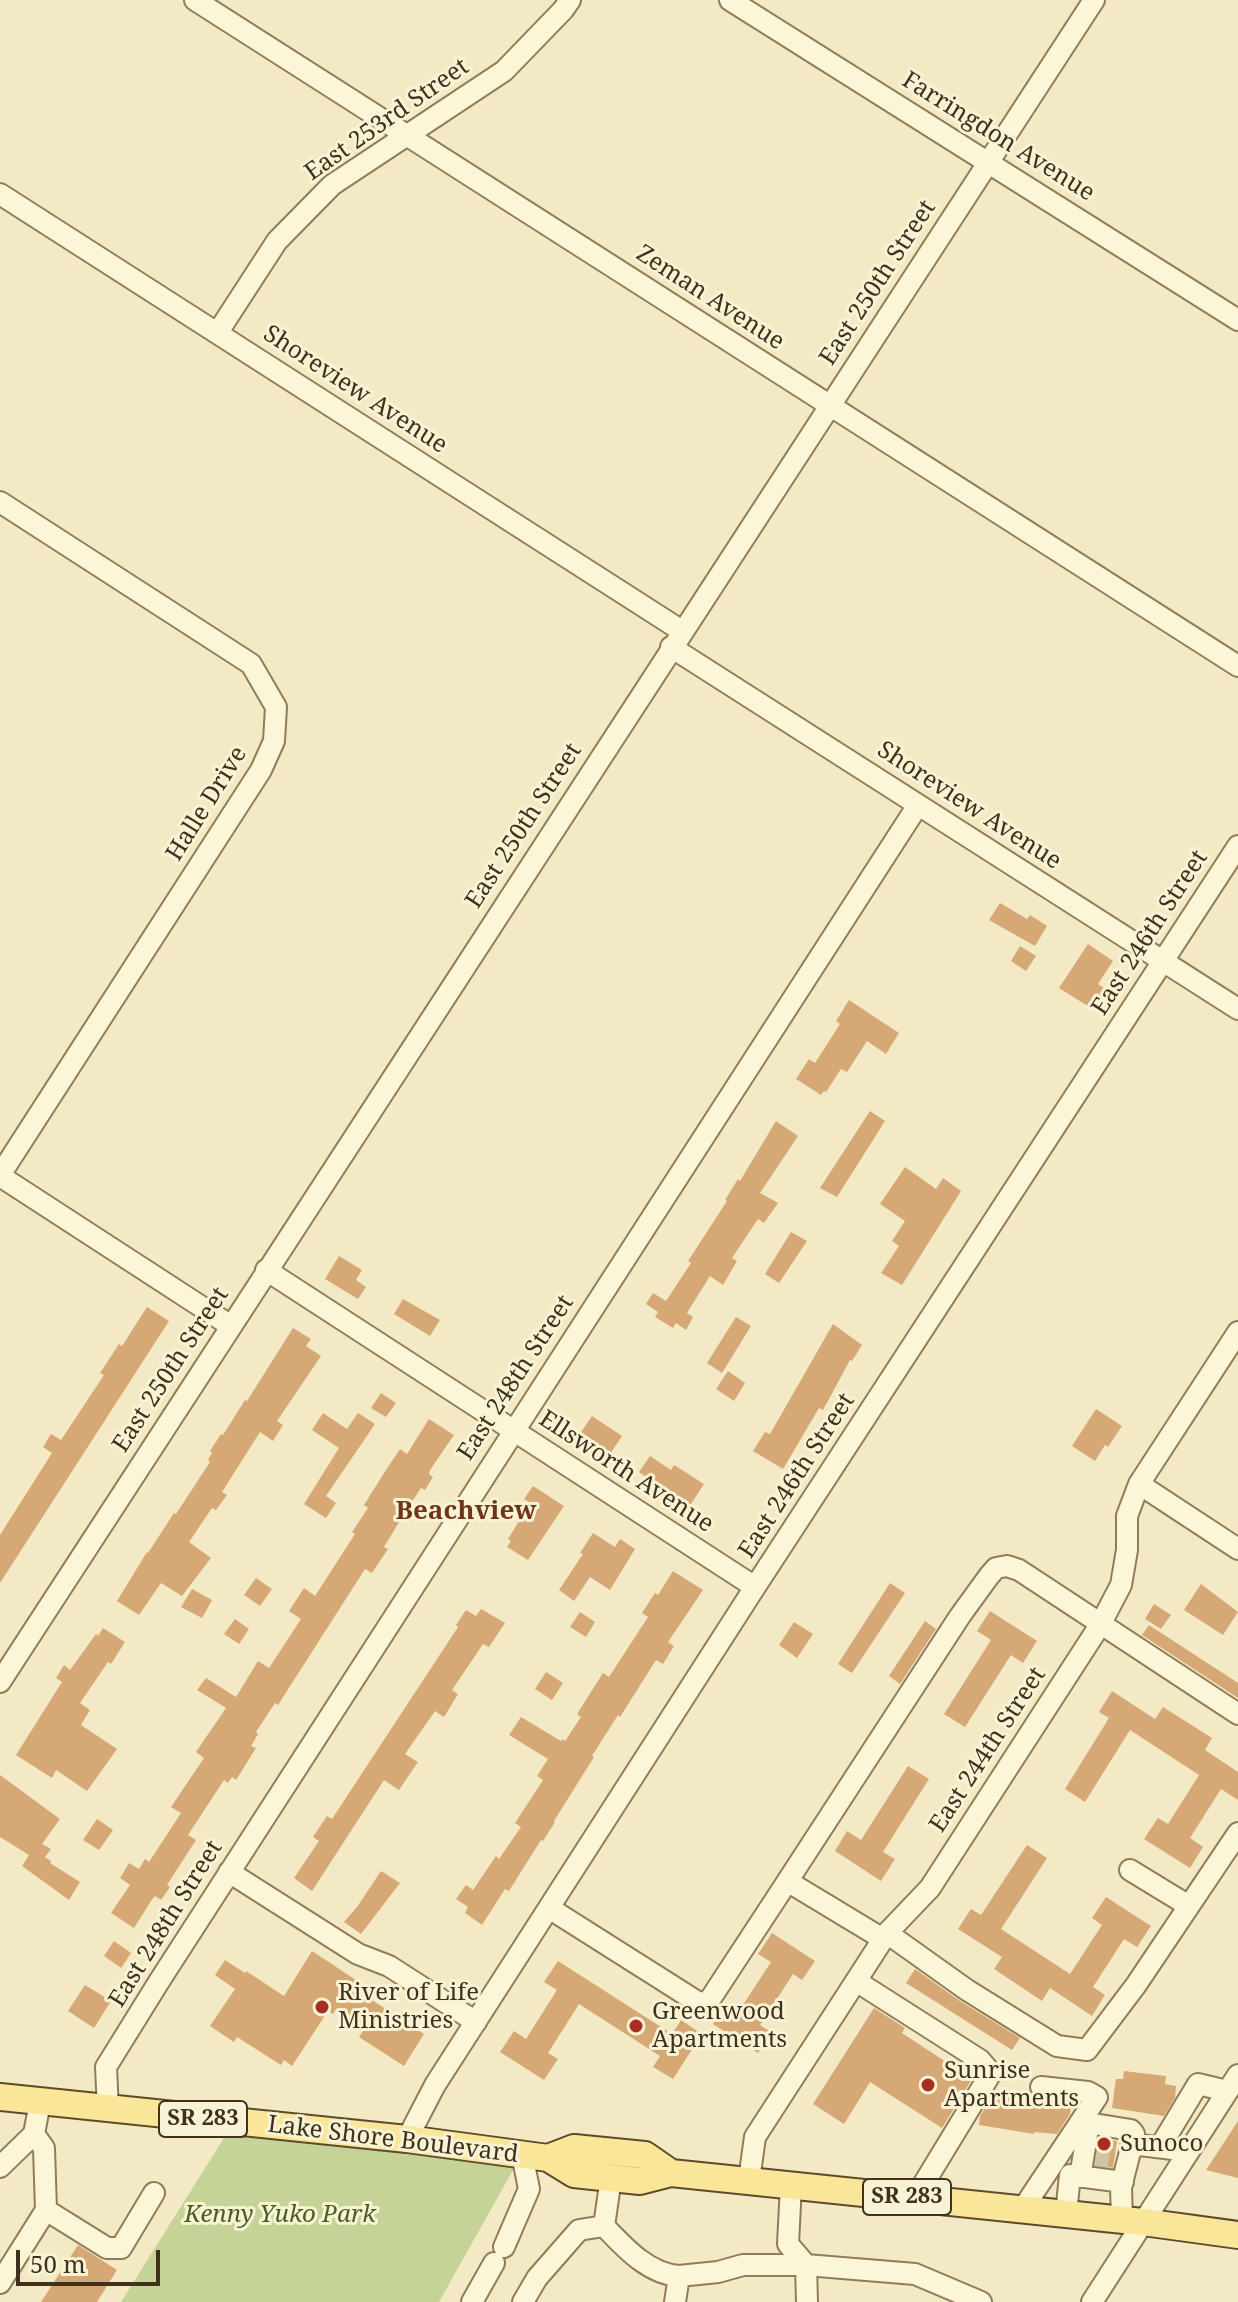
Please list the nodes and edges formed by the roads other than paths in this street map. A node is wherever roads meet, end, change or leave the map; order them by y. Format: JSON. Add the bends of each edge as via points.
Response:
{"nodes":[{"id":1,"x":195,"y":0,"type":"edge"},
{"id":2,"x":570,"y":0,"type":"edge"},
{"id":3,"x":730,"y":0,"type":"edge"},
{"id":4,"x":1094,"y":0,"type":"edge"},
{"id":5,"x":407,"y":134,"type":"junction"},
{"id":6,"x":989,"y":162,"type":"junction"},
{"id":7,"x":0,"y":194,"type":"edge"},
{"id":8,"x":1238,"y":320,"type":"edge"},
{"id":9,"x":218,"y":332,"type":"junction"},
{"id":10,"x":829,"y":405,"type":"junction"},
{"id":11,"x":0,"y":502,"type":"edge"},
{"id":12,"x":676,"y":639,"type":"junction"},
{"id":13,"x":1238,"y":666,"type":"edge"},
{"id":14,"x":918,"y":805,"type":"junction"},
{"id":15,"x":1238,"y":846,"type":"edge"},
{"id":16,"x":1163,"y":961,"type":"junction"},
{"id":17,"x":1238,"y":1009,"type":"edge"},
{"id":18,"x":0,"y":1175,"type":"edge"},
{"id":19,"x":266,"y":1270,"type":"junction"},
{"id":20,"x":231,"y":1326,"type":"junction"},
{"id":21,"x":1238,"y":1332,"type":"edge"},
{"id":22,"x":513,"y":1430,"type":"junction"},
{"id":23,"x":1139,"y":1484,"type":"junction"},
{"id":24,"x":1238,"y":1549,"type":"edge"},
{"id":25,"x":755,"y":1587,"type":"junction"},
{"id":26,"x":1100,"y":1625,"type":"junction"},
{"id":27,"x":0,"y":1682,"type":"edge"},
{"id":28,"x":1238,"y":1714,"type":"edge"},
{"id":29,"x":1238,"y":1833,"type":"edge"},
{"id":30,"x":1130,"y":1870,"type":"dead end"},
{"id":31,"x":229,"y":1872,"type":"junction"},
{"id":32,"x":785,"y":1885,"type":"junction"},
{"id":33,"x":1189,"y":1906,"type":"junction"},
{"id":34,"x":549,"y":1908,"type":"junction"},
{"id":35,"x":885,"y":1936,"type":"junction"},
{"id":36,"x":856,"y":1981,"type":"junction"},
{"id":37,"x":476,"y":2022,"type":"junction"},
{"id":38,"x":1233,"y":2083,"type":"edge"},
{"id":39,"x":1041,"y":2087,"type":"dead end"},
{"id":40,"x":0,"y":2097,"type":"edge"},
{"id":41,"x":40,"y":2102,"type":"junction"},
{"id":42,"x":108,"y":2110,"type":"junction"},
{"id":43,"x":34,"y":2134,"type":"junction"},
{"id":44,"x":407,"y":2139,"type":"junction"},
{"id":45,"x":1160,"y":2147,"type":"junction"},
{"id":46,"x":1189,"y":2151,"type":"junction"},
{"id":47,"x":535,"y":2156,"type":"junction"},
{"id":48,"x":1125,"y":2156,"type":"junction"},
{"id":49,"x":0,"y":2166,"type":"edge"},
{"id":50,"x":671,"y":2173,"type":"junction"},
{"id":51,"x":1047,"y":2173,"type":"junction"},
{"id":52,"x":1075,"y":2176,"type":"junction"},
{"id":53,"x":611,"y":2178,"type":"junction"},
{"id":54,"x":749,"y":2180,"type":"junction"},
{"id":55,"x":1123,"y":2182,"type":"junction"},
{"id":56,"x":791,"y":2185,"type":"junction"},
{"id":57,"x":154,"y":2193,"type":"dead end"},
{"id":58,"x":915,"y":2198,"type":"junction"},
{"id":59,"x":46,"y":2210,"type":"junction"},
{"id":60,"x":1022,"y":2210,"type":"junction"},
{"id":61,"x":1066,"y":2214,"type":"junction"},
{"id":62,"x":1132,"y":2221,"type":"junction"},
{"id":63,"x":604,"y":2226,"type":"junction"},
{"id":64,"x":1238,"y":2235,"type":"edge"},
{"id":65,"x":806,"y":2265,"type":"junction"},
{"id":66,"x":679,"y":2276,"type":"junction"},
{"id":67,"x":0,"y":2283,"type":"edge"},
{"id":68,"x":472,"y":2302,"type":"edge"},
{"id":69,"x":523,"y":2302,"type":"edge"},
{"id":70,"x":675,"y":2302,"type":"edge"},
{"id":71,"x":807,"y":2302,"type":"edge"},
{"id":72,"x":981,"y":2302,"type":"edge"},
{"id":73,"x":1092,"y":2302,"type":"edge"}],
"edges":[{"from":1,"to":5,"type":"street","name":"Zeman Avenue"},
{"from":2,"to":5,"type":"street","name":"East 253rd Street","via":[[504,71]]},
{"from":3,"to":6,"type":"street","name":"Farringdon Avenue"},
{"from":4,"to":6,"type":"street","name":"East 250th Street"},
{"from":5,"to":9,"type":"street","name":"East 253rd Street","via":[[332,185],[277,241]]},
{"from":5,"to":10,"type":"street","name":"Zeman Avenue"},
{"from":6,"to":8,"type":"street","name":"Farringdon Avenue"},
{"from":6,"to":10,"type":"street","name":"East 250th Street"},
{"from":7,"to":9,"type":"street","name":"Shoreview Avenue"},
{"from":9,"to":12,"type":"street","name":"Shoreview Avenue"},
{"from":10,"to":12,"type":"street","name":"East 250th Street"},
{"from":10,"to":13,"type":"street","name":"Zeman Avenue"},
{"from":11,"to":18,"type":"street","name":"Halle Drive","via":[[251,664],[276,707],[274,741],[261,770]]},
{"from":12,"to":14,"type":"street","name":"Shoreview Avenue"},
{"from":12,"to":19,"type":"street","name":"East 250th Street"},
{"from":14,"to":16,"type":"street","name":"Shoreview Avenue"},
{"from":14,"to":22,"type":"street","name":"East 248th Street"},
{"from":15,"to":16,"type":"street","name":"East 246th Street"},
{"from":16,"to":17,"type":"street","name":"Shoreview Avenue"},
{"from":16,"to":25,"type":"street","name":"East 246th Street"},
{"from":18,"to":20,"type":"street"},
{"from":19,"to":20,"type":"street","name":"East 250th Street"},
{"from":19,"to":22,"type":"street","name":"Ellsworth Avenue"},
{"from":20,"to":27,"type":"street","name":"East 250th Street"},
{"from":21,"to":23,"type":"street","name":"East 244th Street"},
{"from":22,"to":25,"type":"street","name":"Ellsworth Avenue"},
{"from":22,"to":31,"type":"street","name":"East 248th Street"},
{"from":23,"to":24,"type":"street"},
{"from":23,"to":26,"type":"street","name":"East 244th Street","via":[[1127,1516],[1121,1585]]},
{"from":25,"to":34,"type":"street","name":"East 246th Street"},
{"from":26,"to":28,"type":"street"},
{"from":26,"to":32,"type":"street","via":[[1019,1570],[996,1568]]},
{"from":26,"to":35,"type":"street","name":"East 244th Street","via":[[930,1888]]},
{"from":29,"to":33,"type":"street"},
{"from":30,"to":33,"type":"street"},
{"from":31,"to":37,"type":"street"},
{"from":31,"to":42,"type":"street","name":"East 248th Street","via":[[106,2067]]},
{"from":32,"to":34,"type":"street","via":[[709,2001],[699,2003]]},
{"from":32,"to":35,"type":"street","via":[[792,1884]]},
{"from":33,"to":35,"type":"street","via":[[1087,2050],[1057,2046]]},
{"from":34,"to":37,"type":"street","name":"East 246th Street"},
{"from":35,"to":36,"type":"street","name":"East 244th Street"},
{"from":36,"to":54,"type":"street","name":"East 244th Street","via":[[755,2137]]},
{"from":36,"to":58,"type":"street","via":[[980,2060],[991,2073]]},
{"from":37,"to":44,"type":"street","name":"East 246th Street"},
{"from":38,"to":45,"type":"street","via":[[1198,2084]]},
{"from":38,"to":46,"type":"street"},
{"from":39,"to":51,"type":"street","via":[[1097,2097]]},
{"from":40,"to":41,"type":"main road","name":"Lake Shore Boulevard","number":"SR 283"},
{"from":41,"to":42,"type":"main road","name":"Lake Shore Boulevard","number":"SR 283"},
{"from":41,"to":43,"type":"street"},
{"from":42,"to":44,"type":"main road","name":"Lake Shore Boulevard","number":"SR 283"},
{"from":43,"to":49,"type":"street"},
{"from":43,"to":59,"type":"street","via":[[44,2148]]},
{"from":44,"to":47,"type":"main road","name":"Lake Shore Boulevard","number":"SR 283"},
{"from":45,"to":46,"type":"street"},
{"from":45,"to":48,"type":"street","via":[[1140,2145]]},
{"from":46,"to":62,"type":"street"},
{"from":47,"to":50,"type":"main road","name":"Lake Shore Boulevard","number":"SR 283","via":[[574,2148],[645,2155]]},
{"from":47,"to":53,"type":"main road","name":"Lake Shore Boulevard","number":"SR 283","via":[[574,2174]]},
{"from":47,"to":68,"type":"street","via":[[529,2189]]},
{"from":48,"to":52,"type":"street","via":[[1131,2130],[1094,2124]]},
{"from":48,"to":55,"type":"street"},
{"from":50,"to":53,"type":"main road","name":"Lake Shore Boulevard","number":"SR 283","via":[[640,2181]]},
{"from":50,"to":54,"type":"main road","name":"Lake Shore Boulevard","number":"SR 283"},
{"from":51,"to":52,"type":"street"},
{"from":51,"to":60,"type":"street"},
{"from":52,"to":55,"type":"street"},
{"from":52,"to":61,"type":"street"},
{"from":53,"to":63,"type":"street"},
{"from":54,"to":56,"type":"main road","name":"Lake Shore Boulevard","number":"SR 283"},
{"from":55,"to":62,"type":"street"},
{"from":56,"to":58,"type":"main road","name":"Lake Shore Boulevard","number":"SR 283"},
{"from":56,"to":65,"type":"street","via":[[788,2244]]},
{"from":57,"to":59,"type":"street","via":[[121,2248],[107,2248]]},
{"from":58,"to":60,"type":"main road","name":"Lake Shore Boulevard","number":"SR 283"},
{"from":59,"to":67,"type":"street"},
{"from":60,"to":61,"type":"main road","name":"Lake Shore Boulevard","number":"SR 283"},
{"from":61,"to":62,"type":"main road","name":"Lake Shore Boulevard","number":"SR 283"},
{"from":62,"to":64,"type":"main road","name":"Lake Shore Boulevard","number":"SR 283"},
{"from":62,"to":73,"type":"street"},
{"from":63,"to":66,"type":"street","via":[[646,2264]]},
{"from":63,"to":69,"type":"street","via":[[579,2230]]},
{"from":65,"to":66,"type":"street","via":[[743,2265]]},
{"from":65,"to":71,"type":"street"},
{"from":65,"to":72,"type":"street","via":[[915,2274]]},
{"from":66,"to":70,"type":"street"}]}
